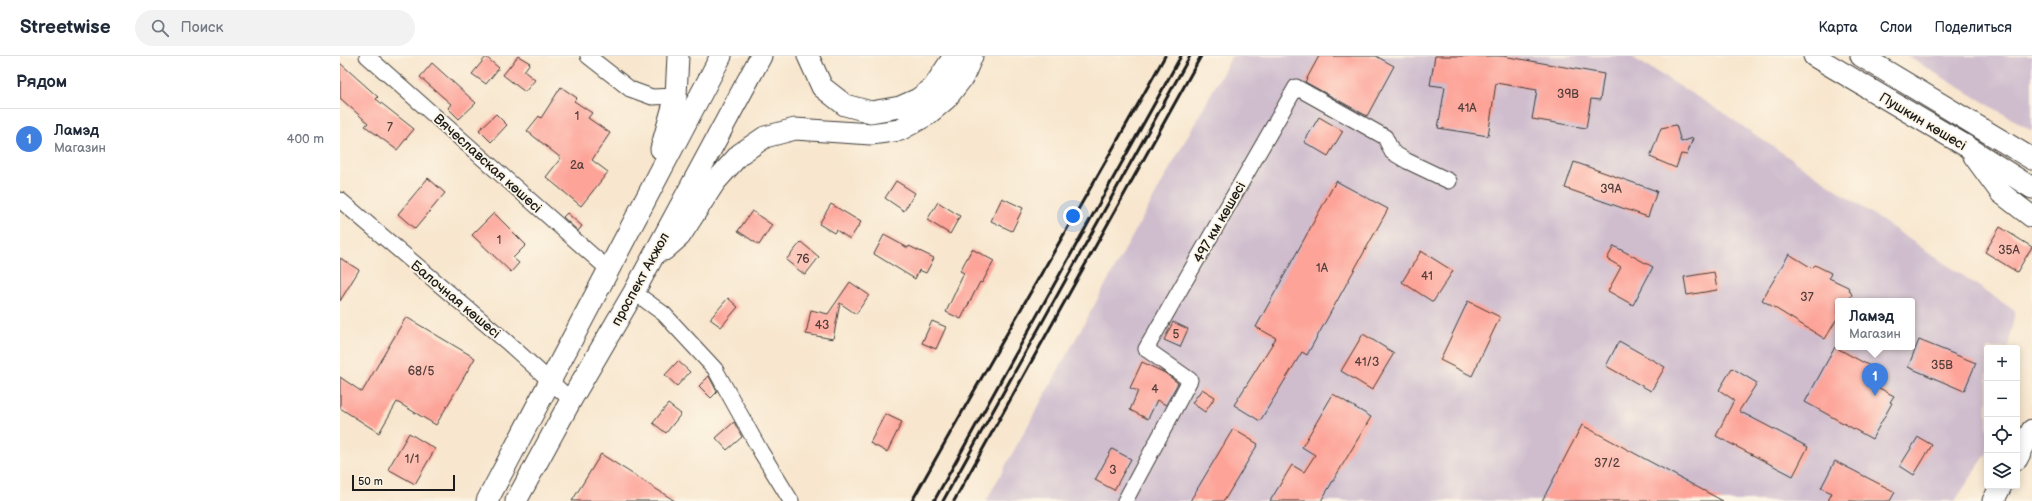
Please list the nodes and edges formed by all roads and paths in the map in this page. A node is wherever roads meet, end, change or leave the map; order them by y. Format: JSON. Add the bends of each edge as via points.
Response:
{"nodes":[{"id":1,"x":367,"y":56,"type":"edge"},
{"id":2,"x":588,"y":56,"type":"edge"},
{"id":3,"x":678,"y":56,"type":"edge"},
{"id":4,"x":721,"y":56,"type":"edge"},
{"id":5,"x":761,"y":56,"type":"edge"},
{"id":6,"x":808,"y":56,"type":"edge"},
{"id":7,"x":954,"y":56,"type":"edge"},
{"id":8,"x":972,"y":56,"type":"edge"},
{"id":9,"x":1814,"y":56,"type":"edge"},
{"id":10,"x":1861,"y":56,"type":"edge"},
{"id":11,"x":676,"y":96,"type":"junction"},
{"id":12,"x":1966,"y":146,"type":"junction"},
{"id":13,"x":2032,"y":159,"type":"edge"},
{"id":14,"x":1449,"y":181,"type":"dead end"},
{"id":15,"x":2032,"y":188,"type":"edge"},
{"id":16,"x":646,"y":198,"type":"junction"},
{"id":17,"x":340,"y":200,"type":"edge"},
{"id":18,"x":2032,"y":217,"type":"edge"},
{"id":19,"x":650,"y":262,"type":"junction"},
{"id":20,"x":609,"y":270,"type":"junction"},
{"id":21,"x":634,"y":292,"type":"junction"},
{"id":22,"x":551,"y":382,"type":"junction"},
{"id":23,"x":571,"y":400,"type":"junction"},
{"id":24,"x":2032,"y":430,"type":"edge"},
{"id":25,"x":2020,"y":453,"type":"edge"},
{"id":26,"x":1999,"y":489,"type":"edge"},
{"id":27,"x":487,"y":501,"type":"edge"},
{"id":28,"x":516,"y":501,"type":"edge"},
{"id":29,"x":791,"y":501,"type":"edge"},
{"id":30,"x":1125,"y":501,"type":"edge"},
{"id":31,"x":1993,"y":501,"type":"edge"}],
"edges":[{"from":1,"to":20,"type":"street","name":"Вячеславская көшесі"},
{"from":2,"to":11,"type":"street","via":[[630,89],[652,97]]},
{"from":3,"to":11,"type":"main road"},
{"from":4,"to":16,"type":"main road"},
{"from":5,"to":19,"type":"main road","name":"проспект Акжол"},
{"from":6,"to":7,"type":"main road","via":[[822,87],[845,105],[871,112],[900,107],[918,99],[933,88]]},
{"from":8,"to":19,"type":"main road","via":[[963,77],[946,99],[927,115],[900,130],[871,134],[795,129],[765,137],[740,154],[715,182],[680,236]]},
{"from":9,"to":12,"type":"main road","name":"Пушкин көшесі"},
{"from":10,"to":13,"type":"main road","name":"Пушкин көшесі"},
{"from":11,"to":16,"type":"main road"},
{"from":12,"to":15,"type":"main road","name":"Пушкин көшесі"},
{"from":12,"to":18,"type":"main road","via":[[2001,193]]},
{"from":14,"to":30,"type":"street","name":"497 км көшесі","via":[[1400,158],[1392,152],[1386,137],[1296,87],[1146,349],[1190,380]]},
{"from":16,"to":20,"type":"main road"},
{"from":17,"to":22,"type":"street","name":"Балочная көшесі"},
{"from":19,"to":21,"type":"main road","name":"проспект Акжол"},
{"from":20,"to":22,"type":"main road"},
{"from":21,"to":23,"type":"main road","name":"проспект Акжол"},
{"from":21,"to":29,"type":"street","via":[[664,314],[715,369]]},
{"from":22,"to":23,"type":"street","name":"Балочная көшесі"},
{"from":22,"to":27,"type":"main road"},
{"from":23,"to":28,"type":"main road","name":"проспект Акжол"},
{"from":24,"to":25,"type":"main road"},
{"from":26,"to":31,"type":"main road"}]}
